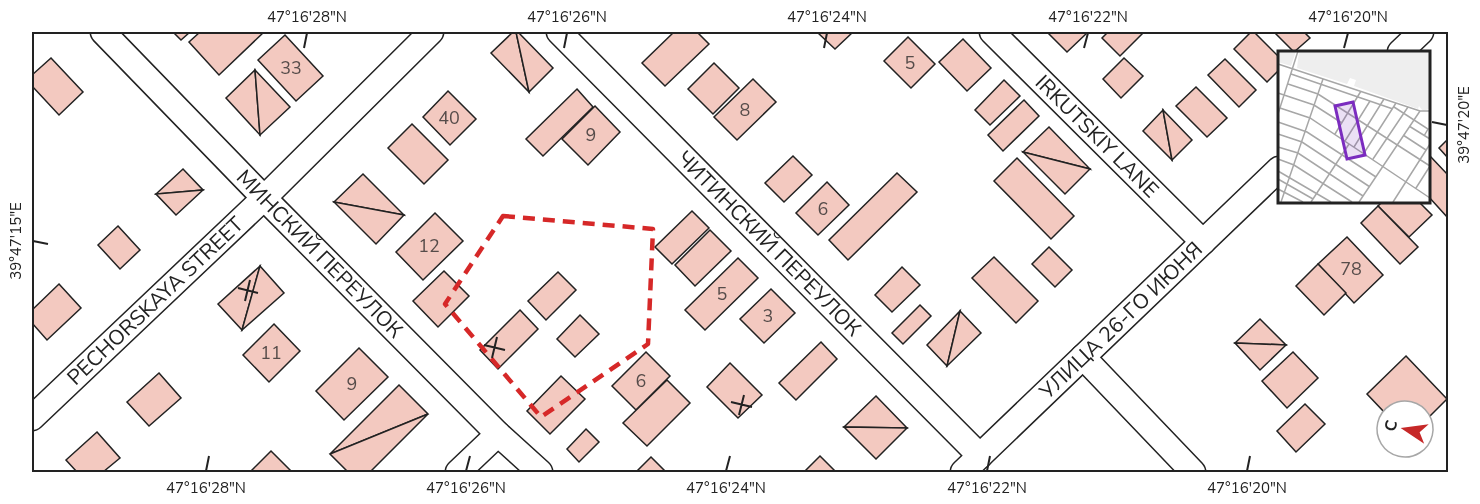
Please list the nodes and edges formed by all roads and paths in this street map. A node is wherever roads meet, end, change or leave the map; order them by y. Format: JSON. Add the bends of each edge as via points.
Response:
{"nodes":[{"id":1,"x":103,"y":32,"type":"edge"},
{"id":2,"x":431,"y":32,"type":"edge"},
{"id":3,"x":559,"y":32,"type":"edge"},
{"id":4,"x":992,"y":32,"type":"edge"},
{"id":5,"x":1421,"y":32,"type":"edge"},
{"id":6,"x":1401,"y":51,"type":"edge"},
{"id":7,"x":1278,"y":170,"type":"edge"},
{"id":8,"x":264,"y":198,"type":"junction"},
{"id":9,"x":1203,"y":242,"type":"junction"},
{"id":10,"x":1083,"y":357,"type":"junction"},
{"id":11,"x":33,"y":413,"type":"edge"},
{"id":12,"x":498,"y":434,"type":"junction"},
{"id":13,"x":972,"y":464,"type":"edge"},
{"id":14,"x":458,"y":472,"type":"edge"},
{"id":15,"x":540,"y":472,"type":"edge"},
{"id":16,"x":1193,"y":472,"type":"edge"}],
"edges":[{"from":1,"to":8,"type":"street","name":"МИНСКИЙ ПЕРЕУЛОК"},
{"from":2,"to":8,"type":"street","name":"PECHORSKAYA STREET"},
{"from":3,"to":13,"type":"street","name":"ЧИТИНСКИЙ ПЕРЕУЛОК"},
{"from":4,"to":9,"type":"street","name":"IRKUTSKIY LANE"},
{"from":5,"to":6,"type":"street"},
{"from":7,"to":9,"type":"street","name":"УЛИЦА 26-ГО ИЮНЯ"},
{"from":8,"to":11,"type":"street","name":"PECHORSKAYA STREET"},
{"from":8,"to":12,"type":"street","name":"МИНСКИЙ ПЕРЕУЛОК"},
{"from":9,"to":10,"type":"street","name":"УЛИЦА 26-ГО ИЮНЯ"},
{"from":10,"to":13,"type":"street","name":"УЛИЦА 26-ГО ИЮНЯ"},
{"from":10,"to":16,"type":"street"},
{"from":12,"to":14,"type":"street"},
{"from":12,"to":15,"type":"street","name":"МИНСКИЙ ПЕРЕУЛОК"}]}
